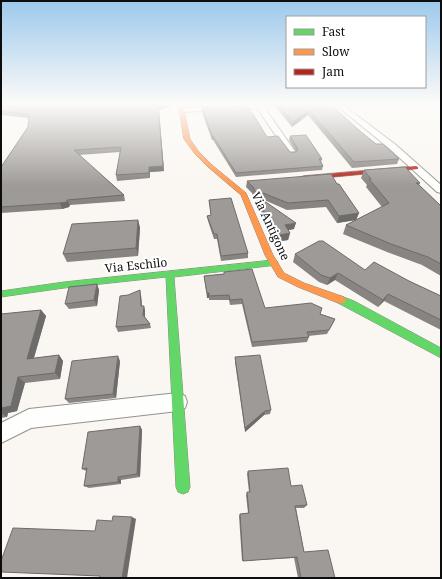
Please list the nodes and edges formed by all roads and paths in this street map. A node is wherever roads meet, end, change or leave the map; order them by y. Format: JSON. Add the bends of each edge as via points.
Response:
{"nodes":[{"id":1,"x":186,"y":132,"type":"edge"},
{"id":2,"x":278,"y":132,"type":"edge"},
{"id":3,"x":375,"y":132,"type":"edge"},
{"id":4,"x":292,"y":152,"type":"edge"},
{"id":5,"x":416,"y":168,"type":"junction"},
{"id":6,"x":294,"y":178,"type":"edge"},
{"id":7,"x":247,"y":182,"type":"edge"},
{"id":8,"x":232,"y":183,"type":"junction"},
{"id":9,"x":439,"y":186,"type":"edge"},
{"id":10,"x":274,"y":263,"type":"junction"},
{"id":11,"x":170,"y":274,"type":"junction"},
{"id":12,"x":1,"y":294,"type":"edge"},
{"id":13,"x":441,"y":354,"type":"edge"},
{"id":14,"x":178,"y":402,"type":"junction"},
{"id":15,"x":1,"y":433,"type":"edge"},
{"id":16,"x":183,"y":487,"type":"dead end"}],
"edges":[{"from":1,"to":8,"type":"street","name":"Via Antigone","via":[[187,139],[197,153]]},
{"from":2,"to":4,"type":"street"},
{"from":3,"to":5,"type":"street"},
{"from":5,"to":6,"type":"street"},
{"from":5,"to":9,"type":"street"},
{"from":7,"to":8,"type":"street"},
{"from":8,"to":10,"type":"street","name":"Via Antigone","via":[[244,194]]},
{"from":10,"to":11,"type":"street","name":"Via Eschilo"},
{"from":10,"to":13,"type":"street","name":"Via Antigone","via":[[281,275],[351,304]]},
{"from":11,"to":12,"type":"street","name":"Via Eschilo"},
{"from":11,"to":14,"type":"street"},
{"from":14,"to":15,"type":"street","via":[[29,419]]},
{"from":14,"to":16,"type":"street"}]}
